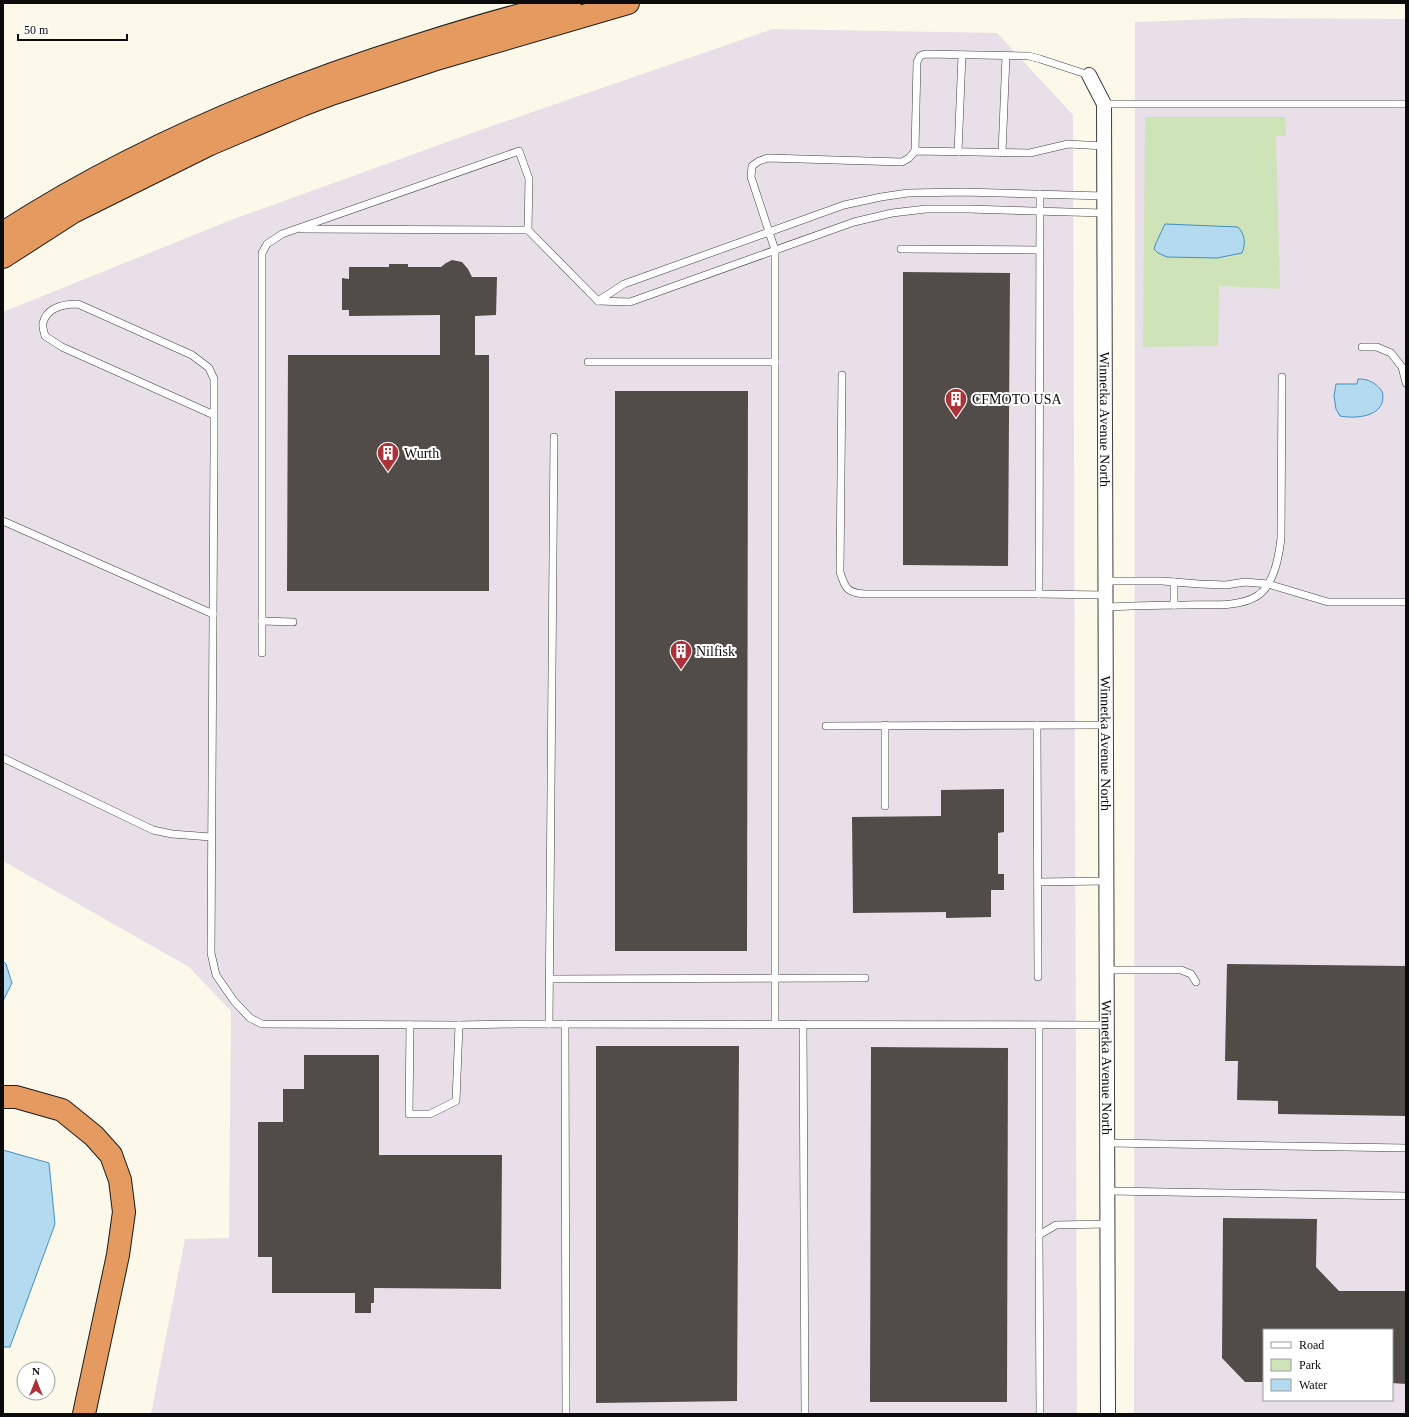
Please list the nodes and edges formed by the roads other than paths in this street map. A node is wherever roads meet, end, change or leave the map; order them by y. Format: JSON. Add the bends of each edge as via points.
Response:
{"nodes":[{"id":1,"x":570,"y":3,"type":"edge"},
{"id":2,"x":628,"y":3,"type":"edge"},
{"id":3,"x":962,"y":54,"type":"junction"},
{"id":4,"x":1006,"y":56,"type":"junction"},
{"id":5,"x":1089,"y":76,"type":"joint"},
{"id":6,"x":1104,"y":104,"type":"junction"},
{"id":7,"x":1406,"y":104,"type":"edge"},
{"id":8,"x":1104,"y":146,"type":"junction"},
{"id":9,"x":915,"y":151,"type":"junction"},
{"id":10,"x":958,"y":152,"type":"junction"},
{"id":11,"x":1002,"y":153,"type":"junction"},
{"id":12,"x":1040,"y":194,"type":"junction"},
{"id":13,"x":1104,"y":196,"type":"junction"},
{"id":14,"x":1039,"y":211,"type":"junction"},
{"id":15,"x":1104,"y":213,"type":"junction"},
{"id":16,"x":296,"y":229,"type":"junction"},
{"id":17,"x":528,"y":230,"type":"junction"},
{"id":18,"x":769,"y":232,"type":"junction"},
{"id":19,"x":3,"y":233,"type":"edge"},
{"id":20,"x":901,"y":249,"type":"dead end"},
{"id":21,"x":776,"y":250,"type":"junction"},
{"id":22,"x":1039,"y":250,"type":"junction"},
{"id":23,"x":3,"y":257,"type":"edge"},
{"id":24,"x":598,"y":301,"type":"junction"},
{"id":25,"x":1362,"y":347,"type":"dead end"},
{"id":26,"x":588,"y":362,"type":"dead end"},
{"id":27,"x":776,"y":362,"type":"junction"},
{"id":28,"x":842,"y":375,"type":"dead end"},
{"id":29,"x":1282,"y":376,"type":"dead end"},
{"id":30,"x":1406,"y":383,"type":"edge"},
{"id":31,"x":214,"y":415,"type":"junction"},
{"id":32,"x":554,"y":437,"type":"dead end"},
{"id":33,"x":3,"y":522,"type":"edge"},
{"id":34,"x":1174,"y":582,"type":"junction"},
{"id":35,"x":1268,"y":584,"type":"junction"},
{"id":36,"x":1039,"y":594,"type":"junction"},
{"id":37,"x":1105,"y":594,"type":"junction"},
{"id":38,"x":1406,"y":602,"type":"edge"},
{"id":39,"x":1174,"y":605,"type":"junction"},
{"id":40,"x":213,"y":614,"type":"junction"},
{"id":41,"x":262,"y":621,"type":"junction"},
{"id":42,"x":293,"y":622,"type":"dead end"},
{"id":43,"x":262,"y":653,"type":"dead end"},
{"id":44,"x":1106,"y":724,"type":"junction"},
{"id":45,"x":885,"y":725,"type":"junction"},
{"id":46,"x":1037,"y":725,"type":"junction"},
{"id":47,"x":826,"y":726,"type":"dead end"},
{"id":48,"x":3,"y":758,"type":"edge"},
{"id":49,"x":885,"y":806,"type":"dead end"},
{"id":50,"x":211,"y":837,"type":"junction"},
{"id":51,"x":1106,"y":881,"type":"junction"},
{"id":52,"x":1038,"y":882,"type":"junction"},
{"id":53,"x":1106,"y":970,"type":"junction"},
{"id":54,"x":1038,"y":977,"type":"dead end"},
{"id":55,"x":865,"y":978,"type":"dead end"},
{"id":56,"x":550,"y":979,"type":"junction"},
{"id":57,"x":775,"y":979,"type":"junction"},
{"id":58,"x":1196,"y":982,"type":"dead end"},
{"id":59,"x":549,"y":1024,"type":"junction"},
{"id":60,"x":565,"y":1024,"type":"junction"},
{"id":61,"x":775,"y":1024,"type":"junction"},
{"id":62,"x":803,"y":1024,"type":"junction"},
{"id":63,"x":410,"y":1025,"type":"junction"},
{"id":64,"x":459,"y":1025,"type":"junction"},
{"id":65,"x":1039,"y":1025,"type":"junction"},
{"id":66,"x":1107,"y":1025,"type":"junction"},
{"id":67,"x":3,"y":1097,"type":"edge"},
{"id":68,"x":1107,"y":1143,"type":"junction"},
{"id":69,"x":1406,"y":1148,"type":"edge"},
{"id":70,"x":1107,"y":1191,"type":"junction"},
{"id":71,"x":1406,"y":1196,"type":"edge"},
{"id":72,"x":1107,"y":1224,"type":"junction"},
{"id":73,"x":1039,"y":1235,"type":"junction"},
{"id":74,"x":84,"y":1414,"type":"edge"},
{"id":75,"x":566,"y":1414,"type":"edge"},
{"id":76,"x":805,"y":1414,"type":"edge"},
{"id":77,"x":1040,"y":1414,"type":"edge"},
{"id":78,"x":1108,"y":1414,"type":"edge"}],
"edges":[{"from":1,"to":19,"type":"highway","via":[[449,35],[306,83],[169,142],[116,168]]},
{"from":2,"to":23,"type":"highway","via":[[433,60],[302,105],[210,144],[79,208]]},
{"from":3,"to":4,"type":"lane"},
{"from":3,"to":9,"type":"lane","via":[[925,54],[920,56],[917,62]]},
{"from":3,"to":10,"type":"lane"},
{"from":4,"to":5,"type":"lane","via":[[1029,56]]},
{"from":4,"to":11,"type":"lane"},
{"from":5,"to":6,"type":"street","name":"Winnetka Avenue North"},
{"from":6,"to":7,"type":"lane"},
{"from":6,"to":8,"type":"street","name":"Winnetka Avenue North"},
{"from":8,"to":11,"type":"lane","via":[[1068,144],[1030,153]]},
{"from":8,"to":13,"type":"street","name":"Winnetka Avenue North"},
{"from":9,"to":10,"type":"lane"},
{"from":9,"to":18,"type":"lane","via":[[902,162],[768,158],[759,161],[752,166],[751,177]]},
{"from":10,"to":11,"type":"lane"},
{"from":12,"to":13,"type":"lane"},
{"from":12,"to":14,"type":"lane"},
{"from":12,"to":18,"type":"lane","via":[[901,194],[844,205]]},
{"from":13,"to":15,"type":"street","name":"Winnetka Avenue North"},
{"from":14,"to":15,"type":"lane"},
{"from":14,"to":21,"type":"lane","via":[[926,209],[892,213],[854,222]]},
{"from":14,"to":22,"type":"lane"},
{"from":15,"to":37,"type":"street","name":"Winnetka Avenue North"},
{"from":16,"to":17,"type":"lane"},
{"from":16,"to":17,"type":"lane","via":[[519,151],[529,179]]},
{"from":16,"to":41,"type":"lane","via":[[266,244],[262,253]]},
{"from":17,"to":24,"type":"lane"},
{"from":18,"to":21,"type":"lane"},
{"from":18,"to":24,"type":"lane","via":[[624,284]]},
{"from":20,"to":22,"type":"lane"},
{"from":21,"to":24,"type":"lane","via":[[630,302]]},
{"from":21,"to":27,"type":"lane"},
{"from":22,"to":36,"type":"lane"},
{"from":25,"to":30,"type":"lane","via":[[1377,347],[1390,353],[1402,366]]},
{"from":26,"to":27,"type":"lane"},
{"from":27,"to":57,"type":"lane"},
{"from":28,"to":36,"type":"lane","via":[[840,572],[844,586],[854,594]]},
{"from":29,"to":35,"type":"lane","via":[[1281,538],[1277,562]]},
{"from":31,"to":31,"type":"lane","via":[[214,379],[209,368],[192,355],[78,304],[66,304],[47,314],[43,324],[45,336],[62,347]]},
{"from":31,"to":40,"type":"lane"},
{"from":32,"to":56,"type":"lane"},
{"from":33,"to":40,"type":"lane"},
{"from":34,"to":35,"type":"lane"},
{"from":34,"to":37,"type":"lane","via":[[1162,581]]},
{"from":34,"to":39,"type":"lane"},
{"from":35,"to":38,"type":"lane","via":[[1328,602]]},
{"from":35,"to":39,"type":"lane","via":[[1257,596],[1242,602],[1222,605]]},
{"from":36,"to":37,"type":"lane"},
{"from":37,"to":39,"type":"lane"},
{"from":37,"to":44,"type":"street","name":"Winnetka Avenue North"},
{"from":40,"to":50,"type":"lane"},
{"from":41,"to":42,"type":"lane"},
{"from":41,"to":43,"type":"lane"},
{"from":44,"to":46,"type":"lane"},
{"from":44,"to":51,"type":"street","name":"Winnetka Avenue North"},
{"from":45,"to":46,"type":"lane"},
{"from":45,"to":47,"type":"lane"},
{"from":45,"to":49,"type":"lane"},
{"from":46,"to":52,"type":"lane"},
{"from":48,"to":50,"type":"lane","via":[[153,830]]},
{"from":50,"to":63,"type":"lane","via":[[211,953],[216,976],[250,1018],[262,1024]]},
{"from":51,"to":52,"type":"lane"},
{"from":51,"to":53,"type":"street","name":"Winnetka Avenue North"},
{"from":52,"to":54,"type":"lane"},
{"from":53,"to":58,"type":"lane","via":[[1181,970],[1191,974]]},
{"from":53,"to":66,"type":"street","name":"Winnetka Avenue North"},
{"from":55,"to":57,"type":"lane"},
{"from":56,"to":57,"type":"lane"},
{"from":56,"to":59,"type":"lane"},
{"from":57,"to":61,"type":"lane"},
{"from":59,"to":60,"type":"lane"},
{"from":59,"to":64,"type":"lane"},
{"from":60,"to":61,"type":"lane"},
{"from":60,"to":75,"type":"lane"},
{"from":61,"to":62,"type":"lane"},
{"from":62,"to":65,"type":"lane"},
{"from":62,"to":76,"type":"lane"},
{"from":63,"to":64,"type":"lane"},
{"from":63,"to":64,"type":"lane","via":[[409,1114],[430,1114],[456,1101]]},
{"from":65,"to":66,"type":"lane"},
{"from":65,"to":73,"type":"lane"},
{"from":66,"to":68,"type":"street","name":"Winnetka Avenue North"},
{"from":67,"to":74,"type":"highway","via":[[16,1097],[62,1110],[94,1136],[112,1155],[120,1180],[124,1212],[118,1255]]},
{"from":68,"to":69,"type":"lane"},
{"from":68,"to":70,"type":"street","name":"Winnetka Avenue North"},
{"from":70,"to":71,"type":"lane"},
{"from":70,"to":72,"type":"street","name":"Winnetka Avenue North"},
{"from":72,"to":73,"type":"lane","via":[[1056,1225]]},
{"from":72,"to":78,"type":"street","name":"Winnetka Avenue North"},
{"from":73,"to":77,"type":"lane"}]}
